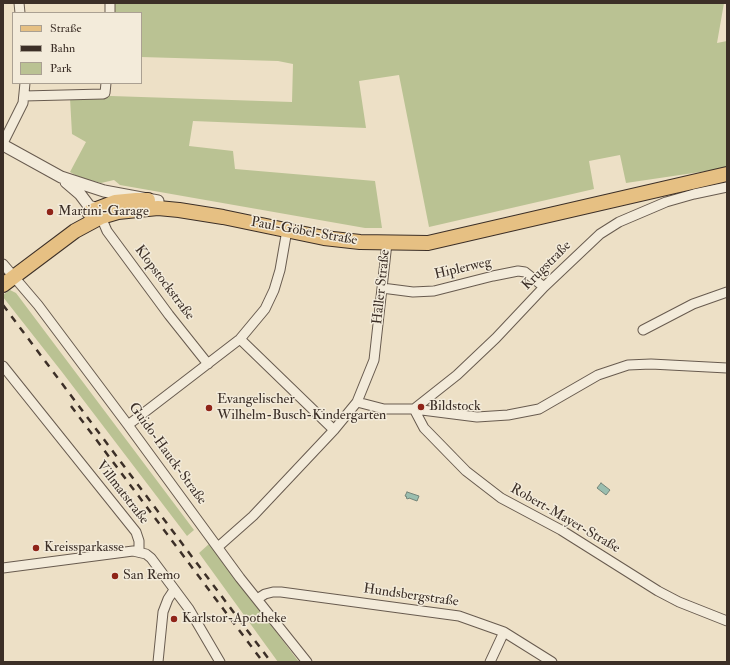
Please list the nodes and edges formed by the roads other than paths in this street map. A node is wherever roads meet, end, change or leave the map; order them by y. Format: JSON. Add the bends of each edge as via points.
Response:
{"nodes":[{"id":1,"x":24,"y":84,"type":"edge"},
{"id":2,"x":106,"y":84,"type":"edge"},
{"id":3,"x":24,"y":96,"type":"junction"},
{"id":4,"x":3,"y":144,"type":"edge"},
{"id":5,"x":727,"y":174,"type":"edge"},
{"id":6,"x":60,"y":177,"type":"junction"},
{"id":7,"x":87,"y":186,"type":"junction"},
{"id":8,"x":727,"y":187,"type":"edge"},
{"id":9,"x":158,"y":201,"type":"junction"},
{"id":10,"x":99,"y":213,"type":"junction"},
{"id":11,"x":223,"y":217,"type":"junction"},
{"id":12,"x":287,"y":230,"type":"junction"},
{"id":13,"x":386,"y":243,"type":"junction"},
{"id":14,"x":6,"y":274,"type":"edge"},
{"id":15,"x":544,"y":287,"type":"junction"},
{"id":16,"x":382,"y":288,"type":"junction"},
{"id":17,"x":727,"y":292,"type":"edge"},
{"id":18,"x":643,"y":330,"type":"dead end"},
{"id":19,"x":240,"y":339,"type":"junction"},
{"id":20,"x":208,"y":364,"type":"junction"},
{"id":21,"x":3,"y":366,"type":"edge"},
{"id":22,"x":727,"y":368,"type":"edge"},
{"id":23,"x":357,"y":402,"type":"junction"},
{"id":24,"x":414,"y":409,"type":"junction"},
{"id":25,"x":128,"y":425,"type":"junction"},
{"id":26,"x":334,"y":430,"type":"junction"},
{"id":27,"x":218,"y":547,"type":"junction"},
{"id":28,"x":139,"y":552,"type":"junction"},
{"id":29,"x":3,"y":568,"type":"edge"},
{"id":30,"x":174,"y":590,"type":"junction"},
{"id":31,"x":257,"y":599,"type":"junction"},
{"id":32,"x":727,"y":621,"type":"edge"},
{"id":33,"x":504,"y":632,"type":"junction"},
{"id":34,"x":158,"y":662,"type":"edge"},
{"id":35,"x":220,"y":662,"type":"edge"},
{"id":36,"x":307,"y":662,"type":"edge"},
{"id":37,"x":490,"y":662,"type":"edge"},
{"id":38,"x":552,"y":662,"type":"edge"}],
"edges":[{"from":1,"to":3,"type":"street"},
{"from":2,"to":3,"type":"street","via":[[103,94]]},
{"from":3,"to":4,"type":"street"},
{"from":4,"to":6,"type":"street"},
{"from":5,"to":13,"type":"main road","name":"Haller Straße","via":[[428,243]]},
{"from":6,"to":7,"type":"street"},
{"from":6,"to":10,"type":"street"},
{"from":7,"to":9,"type":"street"},
{"from":7,"to":10,"type":"street","via":[[97,197]]},
{"from":8,"to":15,"type":"street","name":"Krugstraße","via":[[666,202],[619,222],[600,234]]},
{"from":9,"to":10,"type":"main road","name":"Paul-Göbel-Straße","via":[[115,202]]},
{"from":9,"to":11,"type":"main road","name":"Paul-Göbel-Straße"},
{"from":10,"to":11,"type":"main road","name":"Paul-Göbel-Straße","via":[[158,208]]},
{"from":10,"to":14,"type":"main road","name":"Paul-Göbel-Straße"},
{"from":10,"to":20,"type":"street","name":"Klopstockstraße","via":[[111,237]]},
{"from":11,"to":12,"type":"main road","name":"Paul-Göbel-Straße"},
{"from":12,"to":13,"type":"main road","name":"Paul-Göbel-Straße","via":[[324,238]]},
{"from":12,"to":19,"type":"street","via":[[274,290],[265,309]]},
{"from":13,"to":16,"type":"street","name":"Haller Straße"},
{"from":14,"to":25,"type":"street","name":"Guido-Hauck-Straße","via":[[38,306]]},
{"from":15,"to":16,"type":"street","name":"Hiplerweg","via":[[525,272],[518,271],[434,291],[412,292]]},
{"from":15,"to":24,"type":"street","name":"Krugstraße","via":[[496,338]]},
{"from":16,"to":23,"type":"street","name":"Haller Straße","via":[[374,360]]},
{"from":17,"to":18,"type":"street","via":[[693,304]]},
{"from":19,"to":20,"type":"street"},
{"from":19,"to":26,"type":"street"},
{"from":20,"to":25,"type":"street"},
{"from":21,"to":28,"type":"street","name":"Villmatstraße","via":[[136,532]]},
{"from":22,"to":24,"type":"street","via":[[628,365],[598,375],[539,409],[508,415],[477,417]]},
{"from":23,"to":24,"type":"street","via":[[384,409]]},
{"from":23,"to":26,"type":"street","name":"Haller Straße"},
{"from":24,"to":32,"type":"street","name":"Robert-Mayer-Straße","via":[[424,428],[466,471],[501,498],[561,530],[658,591]]},
{"from":25,"to":27,"type":"street","name":"Guido-Hauck-Straße"},
{"from":26,"to":27,"type":"street","name":"Haller Straße","via":[[253,516]]},
{"from":27,"to":31,"type":"street","name":"Guido-Hauck-Straße"},
{"from":28,"to":29,"type":"street"},
{"from":28,"to":30,"type":"street","via":[[151,558]]},
{"from":30,"to":34,"type":"street","via":[[163,612]]},
{"from":30,"to":35,"type":"street","via":[[189,609]]},
{"from":31,"to":33,"type":"street","name":"Hundsbergstraße","via":[[265,594],[281,592],[459,616]]},
{"from":31,"to":36,"type":"street","name":"Guido-Hauck-Straße"},
{"from":33,"to":37,"type":"street"},
{"from":33,"to":38,"type":"street","name":"Hundsbergstraße"}]}
